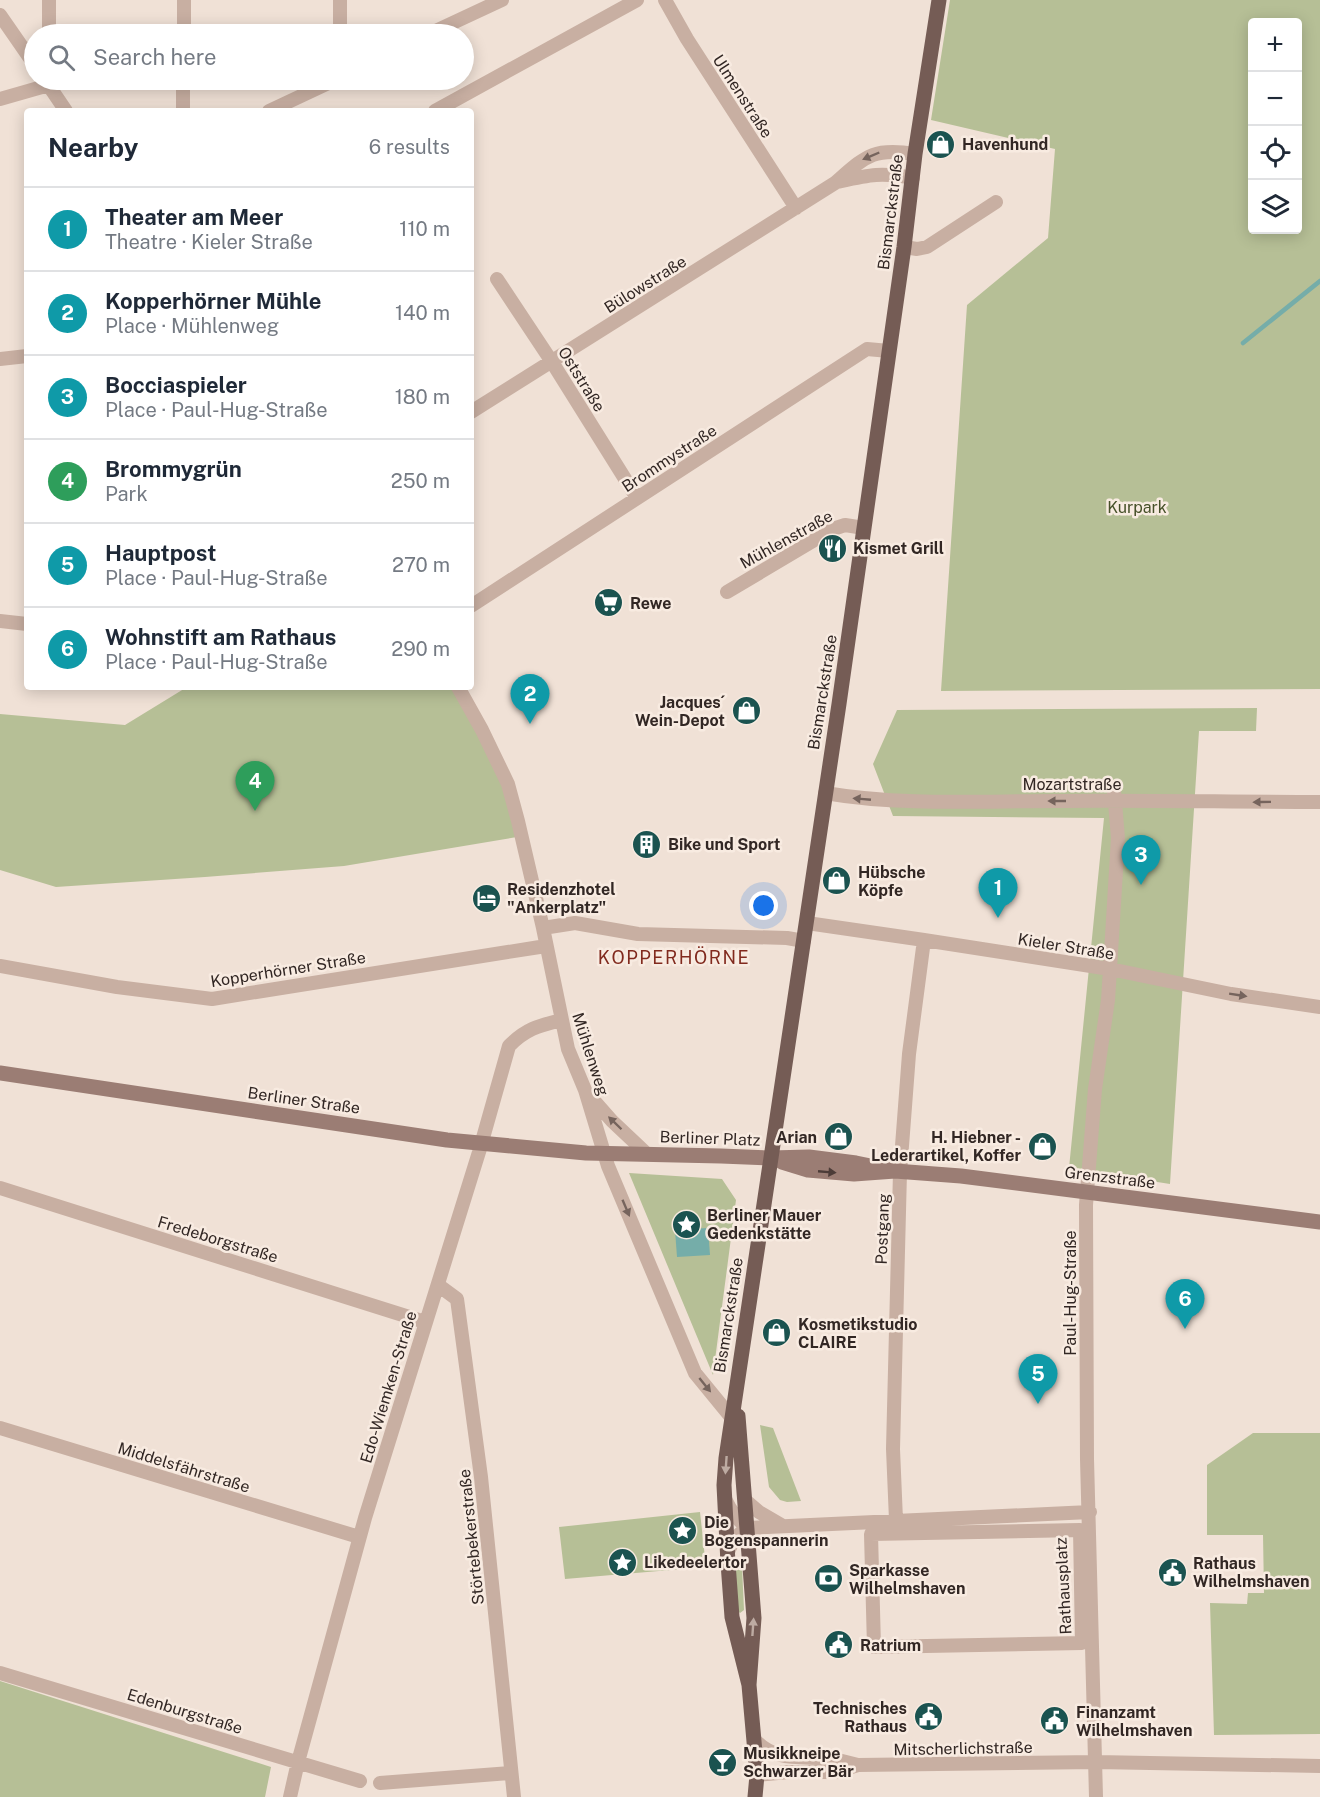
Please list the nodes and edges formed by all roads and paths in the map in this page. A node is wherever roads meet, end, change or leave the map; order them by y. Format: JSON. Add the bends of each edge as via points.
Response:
{"nodes":[{"id":1,"x":49,"y":0,"type":"edge"},
{"id":2,"x":184,"y":0,"type":"edge"},
{"id":3,"x":340,"y":0,"type":"edge"},
{"id":4,"x":502,"y":0,"type":"edge"},
{"id":5,"x":637,"y":0,"type":"edge"},
{"id":6,"x":665,"y":0,"type":"edge"},
{"id":7,"x":939,"y":0,"type":"edge"},
{"id":8,"x":0,"y":15,"type":"edge"},
{"id":9,"x":49,"y":24,"type":"edge"},
{"id":10,"x":184,"y":24,"type":"edge"},
{"id":11,"x":340,"y":24,"type":"edge"},
{"id":12,"x":450,"y":24,"type":"edge"},
{"id":13,"x":24,"y":50,"type":"edge"},
{"id":14,"x":24,"y":90,"type":"edge"},
{"id":15,"x":53,"y":90,"type":"edge"},
{"id":16,"x":183,"y":90,"type":"edge"},
{"id":17,"x":314,"y":90,"type":"edge"},
{"id":18,"x":473,"y":90,"type":"edge"},
{"id":19,"x":474,"y":90,"type":"edge"},
{"id":20,"x":0,"y":99,"type":"edge"},
{"id":21,"x":64,"y":108,"type":"edge"},
{"id":22,"x":183,"y":108,"type":"edge"},
{"id":23,"x":275,"y":108,"type":"edge"},
{"id":24,"x":440,"y":108,"type":"edge"},
{"id":25,"x":915,"y":154,"type":"junction"},
{"id":26,"x":913,"y":178,"type":"junction"},
{"id":27,"x":835,"y":183,"type":"junction"},
{"id":28,"x":996,"y":202,"type":"dead end"},
{"id":29,"x":796,"y":208,"type":"junction"},
{"id":30,"x":904,"y":247,"type":"junction"},
{"id":31,"x":497,"y":279,"type":"dead end"},
{"id":32,"x":889,"y":351,"type":"junction"},
{"id":33,"x":24,"y":356,"type":"edge"},
{"id":34,"x":0,"y":358,"type":"edge"},
{"id":35,"x":552,"y":362,"type":"junction"},
{"id":36,"x":474,"y":410,"type":"edge"},
{"id":37,"x":637,"y":498,"type":"junction"},
{"id":38,"x":864,"y":528,"type":"junction"},
{"id":39,"x":727,"y":592,"type":"dead end"},
{"id":40,"x":474,"y":604,"type":"edge"},
{"id":41,"x":0,"y":621,"type":"edge"},
{"id":42,"x":24,"y":624,"type":"edge"},
{"id":43,"x":460,"y":690,"type":"edge"},
{"id":44,"x":825,"y":793,"type":"junction"},
{"id":45,"x":1115,"y":796,"type":"junction"},
{"id":46,"x":1320,"y":802,"type":"edge"},
{"id":47,"x":807,"y":924,"type":"junction"},
{"id":48,"x":543,"y":928,"type":"junction"},
{"id":49,"x":924,"y":940,"type":"junction"},
{"id":50,"x":804,"y":941,"type":"junction"},
{"id":51,"x":546,"y":946,"type":"junction"},
{"id":52,"x":0,"y":966,"type":"edge"},
{"id":53,"x":1110,"y":969,"type":"junction"},
{"id":54,"x":1320,"y":1007,"type":"edge"},
{"id":55,"x":561,"y":1020,"type":"junction"},
{"id":56,"x":0,"y":1073,"type":"edge"},
{"id":57,"x":585,"y":1090,"type":"junction"},
{"id":58,"x":482,"y":1143,"type":"junction"},
{"id":59,"x":604,"y":1154,"type":"junction"},
{"id":60,"x":647,"y":1154,"type":"junction"},
{"id":61,"x":771,"y":1158,"type":"junction"},
{"id":62,"x":897,"y":1172,"type":"junction"},
{"id":63,"x":0,"y":1188,"type":"edge"},
{"id":64,"x":1087,"y":1192,"type":"junction"},
{"id":65,"x":1320,"y":1222,"type":"edge"},
{"id":66,"x":438,"y":1285,"type":"junction"},
{"id":67,"x":425,"y":1322,"type":"junction"},
{"id":68,"x":735,"y":1389,"type":"junction"},
{"id":69,"x":731,"y":1417,"type":"junction"},
{"id":70,"x":0,"y":1428,"type":"edge"},
{"id":71,"x":725,"y":1499,"type":"junction"},
{"id":72,"x":745,"y":1500,"type":"junction"},
{"id":73,"x":1089,"y":1512,"type":"junction"},
{"id":74,"x":896,"y":1520,"type":"junction"},
{"id":75,"x":783,"y":1526,"type":"junction"},
{"id":76,"x":748,"y":1528,"type":"junction"},
{"id":77,"x":359,"y":1537,"type":"junction"},
{"id":78,"x":727,"y":1554,"type":"junction"},
{"id":79,"x":873,"y":1647,"type":"joint"},
{"id":80,"x":0,"y":1673,"type":"edge"},
{"id":81,"x":749,"y":1685,"type":"junction"},
{"id":82,"x":754,"y":1739,"type":"junction"},
{"id":83,"x":298,"y":1762,"type":"junction"},
{"id":84,"x":1096,"y":1762,"type":"junction"},
{"id":85,"x":858,"y":1765,"type":"junction"},
{"id":86,"x":1320,"y":1766,"type":"edge"},
{"id":87,"x":512,"y":1773,"type":"junction"},
{"id":88,"x":757,"y":1775,"type":"junction"},
{"id":89,"x":360,"y":1781,"type":"dead end"},
{"id":90,"x":380,"y":1783,"type":"dead end"},
{"id":91,"x":290,"y":1797,"type":"edge"},
{"id":92,"x":514,"y":1797,"type":"edge"},
{"id":93,"x":755,"y":1797,"type":"edge"},
{"id":94,"x":763,"y":1797,"type":"edge"},
{"id":95,"x":1096,"y":1797,"type":"edge"}],
"edges":[{"from":1,"to":9,"type":"street"},
{"from":2,"to":10,"type":"street"},
{"from":3,"to":11,"type":"street"},
{"from":4,"to":12,"type":"street"},
{"from":5,"to":19,"type":"street"},
{"from":6,"to":29,"type":"street","name":"Ulmenstraße"},
{"from":7,"to":25,"type":"main road","name":"Bismarckstraße"},
{"from":8,"to":13,"type":"street"},
{"from":14,"to":20,"type":"street"},
{"from":15,"to":21,"type":"street"},
{"from":16,"to":22,"type":"street"},
{"from":17,"to":23,"type":"street"},
{"from":18,"to":24,"type":"street"},
{"from":25,"to":26,"type":"main road","name":"Bismarckstraße"},
{"from":25,"to":27,"type":"street","name":"Bülowstraße","one_way":true,"via":[[874,153]]},
{"from":26,"to":27,"type":"street","name":"Bülowstraße","via":[[883,174]]},
{"from":26,"to":30,"type":"main road","name":"Bismarckstraße"},
{"from":27,"to":29,"type":"street","name":"Bülowstraße"},
{"from":28,"to":30,"type":"street","via":[[927,247]]},
{"from":29,"to":35,"type":"street","name":"Bülowstraße"},
{"from":30,"to":32,"type":"main road","name":"Bismarckstraße"},
{"from":31,"to":35,"type":"street","name":"Oststraße"},
{"from":32,"to":37,"type":"street","name":"Brommystraße","via":[[867,349]]},
{"from":32,"to":38,"type":"main road","name":"Bismarckstraße"},
{"from":33,"to":34,"type":"street"},
{"from":35,"to":36,"type":"street","name":"Bülowstraße"},
{"from":35,"to":37,"type":"street","name":"Oststraße"},
{"from":37,"to":40,"type":"street","name":"Brommystraße"},
{"from":38,"to":39,"type":"street","name":"Mühlenstraße","via":[[845,525],[833,529]]},
{"from":38,"to":44,"type":"main road","name":"Bismarckstraße"},
{"from":41,"to":42,"type":"street"},
{"from":43,"to":48,"type":"street","name":"Mühlenweg","via":[[508,784]]},
{"from":45,"to":44,"type":"street","name":"Mozartstraße","one_way":true,"via":[[903,801]]},
{"from":44,"to":47,"type":"main road","name":"Bismarckstraße"},
{"from":46,"to":45,"type":"street","name":"Mozartstraße","one_way":true},
{"from":45,"to":53,"type":"street","name":"Paul-Hug-Straße","via":[[1118,838]]},
{"from":47,"to":49,"type":"street","name":"Kieler Straße"},
{"from":47,"to":50,"type":"main road","name":"Bismarckstraße"},
{"from":48,"to":50,"type":"street","via":[[575,923],[638,934]]},
{"from":48,"to":51,"type":"street","name":"Mühlenweg"},
{"from":49,"to":53,"type":"street","name":"Kieler Straße"},
{"from":49,"to":62,"type":"street","name":"Postgang"},
{"from":50,"to":61,"type":"main road","name":"Bismarckstraße"},
{"from":51,"to":52,"type":"street","name":"Kopperhörner Straße","via":[[212,999]]},
{"from":51,"to":55,"type":"street","name":"Mühlenweg"},
{"from":53,"to":54,"type":"street","name":"Kieler Straße","one_way":true,"via":[[1231,994]]},
{"from":53,"to":64,"type":"street","name":"Paul-Hug-Straße"},
{"from":55,"to":57,"type":"street","name":"Mühlenweg"},
{"from":55,"to":58,"type":"street","name":"Edo-Wiemken-Straße","via":[[534,1028],[509,1046]]},
{"from":56,"to":58,"type":"main road","name":"Berliner Straße"},
{"from":57,"to":59,"type":"street","name":"Mühlenweg"},
{"from":60,"to":57,"type":"street","name":"Berliner Platz","one_way":true},
{"from":58,"to":59,"type":"main road","name":"Berliner Straße"},
{"from":58,"to":66,"type":"street","name":"Edo-Wiemken-Straße"},
{"from":59,"to":60,"type":"main road","name":"Berliner Platz"},
{"from":59,"to":69,"type":"street","name":"Mühlenweg","one_way":true,"via":[[695,1373]]},
{"from":60,"to":61,"type":"main road","name":"Berliner Platz"},
{"from":61,"to":62,"type":"main road","name":"Grenzstraße","via":[[808,1170]]},
{"from":61,"to":68,"type":"main road","name":"Bismarckstraße"},
{"from":62,"to":64,"type":"main road","name":"Grenzstraße"},
{"from":62,"to":74,"type":"street","name":"Postgang","via":[[893,1449]]},
{"from":63,"to":67,"type":"street","name":"Fredeborgstraße"},
{"from":64,"to":65,"type":"main road","name":"Grenzstraße"},
{"from":64,"to":73,"type":"street","name":"Paul-Hug-Straße"},
{"from":66,"to":67,"type":"street","name":"Edo-Wiemken-Straße"},
{"from":66,"to":87,"type":"street","name":"Störtebekerstraße","via":[[458,1299]]},
{"from":67,"to":77,"type":"street","name":"Edo-Wiemken-Straße"},
{"from":68,"to":69,"type":"main road","name":"Bismarckstraße"},
{"from":68,"to":72,"type":"main road","name":"Bismarckstraße"},
{"from":69,"to":71,"type":"main road","name":"Bismarckstraße","one_way":true},
{"from":70,"to":77,"type":"street","name":"Middelsfährstraße"},
{"from":71,"to":76,"type":"street","via":[[731,1512]]},
{"from":71,"to":78,"type":"main road","name":"Bismarckstraße"},
{"from":72,"to":75,"type":"street"},
{"from":72,"to":76,"type":"main road","name":"Bismarckstraße"},
{"from":73,"to":74,"type":"street","name":"Rathausplatz"},
{"from":73,"to":84,"type":"street","name":"Paul-Hug-Straße"},
{"from":74,"to":75,"type":"street","name":"Rathausplatz"},
{"from":75,"to":76,"type":"street","name":"Rathausplatz"},
{"from":76,"to":78,"type":"street","via":[[731,1543]]},
{"from":81,"to":76,"type":"main road","name":"Bismarckstraße","one_way":true,"via":[[754,1618]]},
{"from":77,"to":83,"type":"street","name":"Edo-Wiemken-Straße"},
{"from":78,"to":81,"type":"main road","name":"Bismarckstraße","via":[[732,1617]]},
{"from":79,"to":79,"type":"street","name":"Rathausplatz","via":[[871,1534],[1080,1530],[1082,1643]]},
{"from":80,"to":83,"type":"street","name":"Edenburgstraße"},
{"from":81,"to":82,"type":"main road","name":"Bismarckstraße"},
{"from":82,"to":85,"type":"street","name":"Mitscherlichstraße","via":[[773,1754]]},
{"from":82,"to":88,"type":"main road","name":"Bismarckstraße"},
{"from":83,"to":89,"type":"street","name":"Edenburgstraße"},
{"from":83,"to":91,"type":"street","name":"Edo-Wiemken-Straße"},
{"from":84,"to":85,"type":"street","name":"Mitscherlichstraße"},
{"from":84,"to":86,"type":"street","name":"Mitscherlichstraße"},
{"from":84,"to":95,"type":"street","name":"Paul-Hug-Straße"},
{"from":85,"to":88,"type":"street","name":"Mitscherlichstraße","via":[[835,1773]]},
{"from":87,"to":90,"type":"street"},
{"from":87,"to":92,"type":"street","name":"Störtebekerstraße"},
{"from":88,"to":93,"type":"main road","name":"Bismarckstraße"},
{"from":88,"to":94,"type":"main road","name":"Bismarckstraße"}]}
